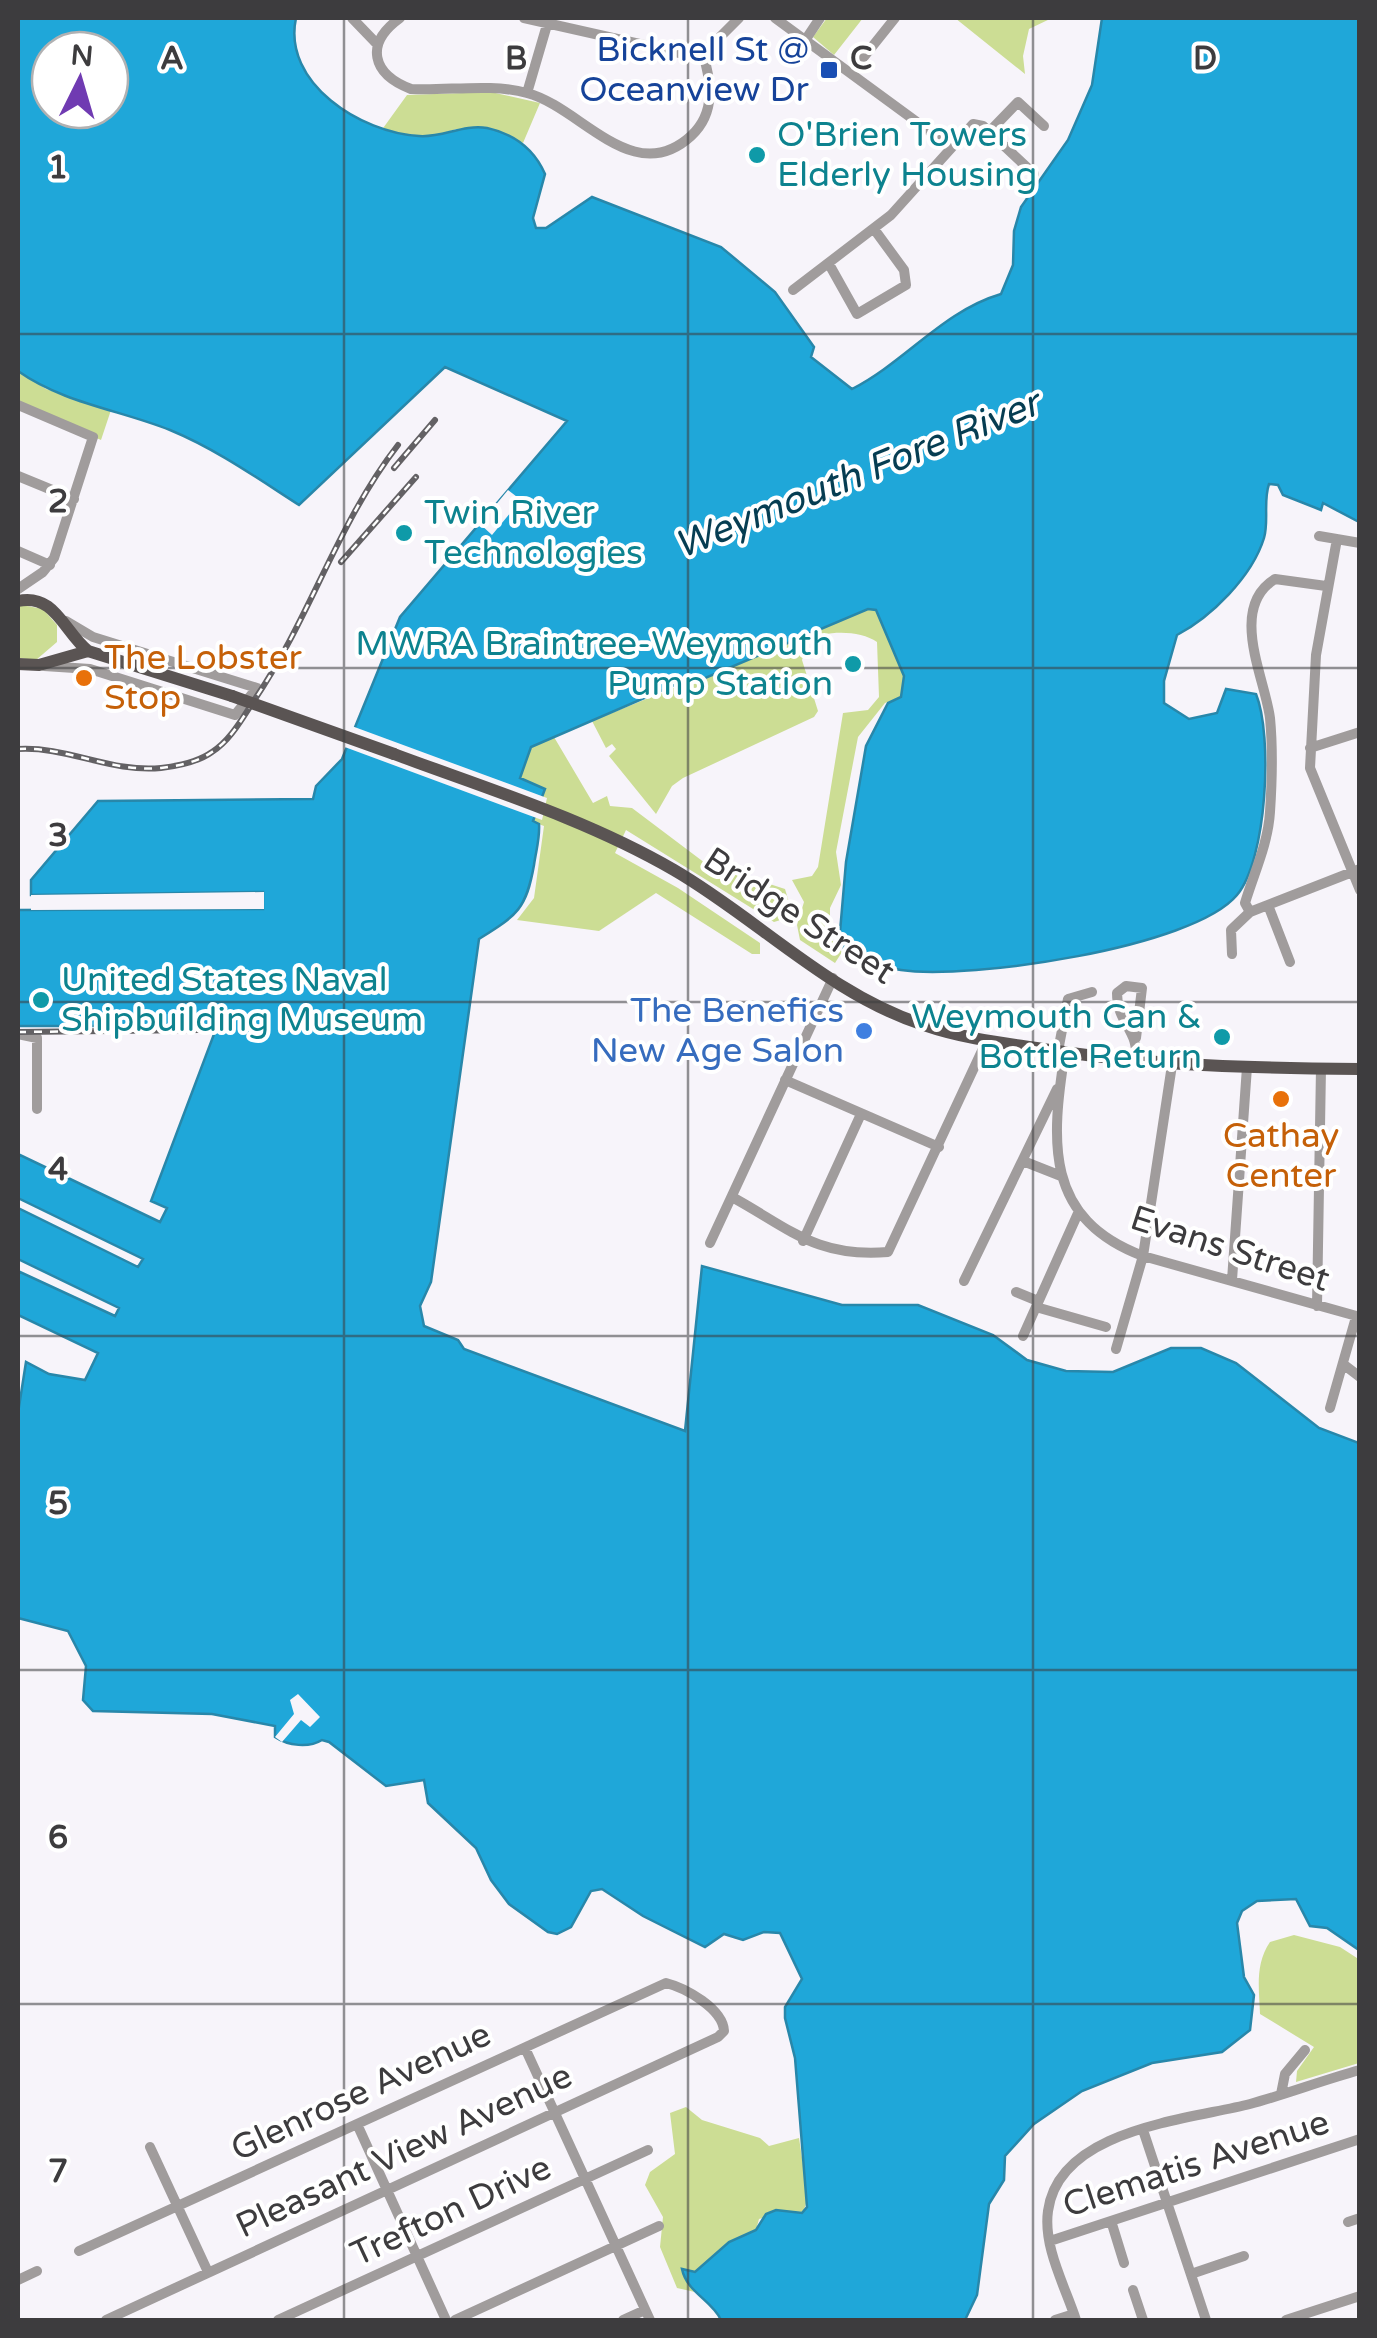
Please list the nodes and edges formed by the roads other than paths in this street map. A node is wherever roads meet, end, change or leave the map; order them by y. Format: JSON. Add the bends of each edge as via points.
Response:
{"nodes":[{"id":1,"x":352,"y":18,"type":"edge"},
{"id":2,"x":400,"y":18,"type":"edge"},
{"id":3,"x":524,"y":18,"type":"edge"},
{"id":4,"x":738,"y":18,"type":"edge"},
{"id":5,"x":776,"y":18,"type":"edge"},
{"id":6,"x":820,"y":18,"type":"edge"},
{"id":7,"x":895,"y":18,"type":"edge"},
{"id":8,"x":548,"y":21,"type":"edge"},
{"id":9,"x":806,"y":39,"type":"junction"},
{"id":10,"x":378,"y":44,"type":"junction"},
{"id":11,"x":702,"y":50,"type":"junction"},
{"id":12,"x":851,"y":73,"type":"junction"},
{"id":13,"x":527,"y":93,"type":"junction"},
{"id":14,"x":1044,"y":126,"type":"dead end"},
{"id":15,"x":989,"y":132,"type":"junction"},
{"id":16,"x":951,"y":148,"type":"junction"},
{"id":17,"x":1034,"y":174,"type":"dead end"},
{"id":18,"x":874,"y":229,"type":"junction"},
{"id":19,"x":828,"y":264,"type":"junction"},
{"id":20,"x":793,"y":290,"type":"dead end"},
{"id":21,"x":18,"y":404,"type":"edge"},
{"id":22,"x":18,"y":476,"type":"edge"},
{"id":23,"x":74,"y":499,"type":"junction"},
{"id":24,"x":1319,"y":536,"type":"dead end"},
{"id":25,"x":1337,"y":539,"type":"junction"},
{"id":26,"x":1360,"y":543,"type":"edge"},
{"id":27,"x":18,"y":551,"type":"edge"},
{"id":28,"x":50,"y":565,"type":"junction"},
{"id":29,"x":1326,"y":586,"type":"junction"},
{"id":30,"x":18,"y":588,"type":"edge"},
{"id":31,"x":18,"y":601,"type":"edge"},
{"id":32,"x":60,"y":618,"type":"junction"},
{"id":33,"x":88,"y":651,"type":"junction"},
{"id":34,"x":18,"y":664,"type":"edge"},
{"id":35,"x":43,"y":664,"type":"junction"},
{"id":36,"x":1360,"y":732,"type":"edge"},
{"id":37,"x":1310,"y":748,"type":"junction"},
{"id":38,"x":1356,"y":870,"type":"edge"},
{"id":39,"x":1360,"y":890,"type":"edge"},
{"id":40,"x":1268,"y":905,"type":"junction"},
{"id":41,"x":1250,"y":912,"type":"junction"},
{"id":42,"x":1232,"y":954,"type":"dead end"},
{"id":43,"x":1290,"y":962,"type":"dead end"},
{"id":44,"x":833,"y":978,"type":"junction"},
{"id":45,"x":1092,"y":992,"type":"dead end"},
{"id":46,"x":18,"y":1034,"type":"edge"},
{"id":47,"x":1136,"y":1038,"type":"junction"},
{"id":48,"x":987,"y":1040,"type":"junction"},
{"id":49,"x":1062,"y":1052,"type":"junction"},
{"id":50,"x":1136,"y":1062,"type":"junction"},
{"id":51,"x":1172,"y":1065,"type":"junction"},
{"id":52,"x":1247,"y":1068,"type":"junction"},
{"id":53,"x":1321,"y":1068,"type":"junction"},
{"id":54,"x":1360,"y":1069,"type":"edge"},
{"id":55,"x":1062,"y":1078,"type":"junction"},
{"id":56,"x":785,"y":1080,"type":"junction"},
{"id":57,"x":37,"y":1109,"type":"dead end"},
{"id":58,"x":861,"y":1114,"type":"junction"},
{"id":59,"x":939,"y":1147,"type":"junction"},
{"id":60,"x":1023,"y":1161,"type":"junction"},
{"id":61,"x":1061,"y":1176,"type":"junction"},
{"id":62,"x":732,"y":1197,"type":"junction"},
{"id":63,"x":1079,"y":1211,"type":"junction"},
{"id":64,"x":803,"y":1240,"type":"junction"},
{"id":65,"x":710,"y":1243,"type":"dead end"},
{"id":66,"x":1143,"y":1256,"type":"junction"},
{"id":67,"x":1232,"y":1280,"type":"junction"},
{"id":68,"x":964,"y":1282,"type":"dead end"},
{"id":69,"x":1016,"y":1292,"type":"dead end"},
{"id":70,"x":1037,"y":1304,"type":"junction"},
{"id":71,"x":1317,"y":1306,"type":"junction"},
{"id":72,"x":1357,"y":1322,"type":"edge"},
{"id":73,"x":1106,"y":1328,"type":"dead end"},
{"id":74,"x":1022,"y":1336,"type":"dead end"},
{"id":75,"x":1116,"y":1349,"type":"dead end"},
{"id":76,"x":1343,"y":1364,"type":"junction"},
{"id":77,"x":1360,"y":1376,"type":"edge"},
{"id":78,"x":1330,"y":1408,"type":"dead end"},
{"id":79,"x":724,"y":2031,"type":"joint"},
{"id":80,"x":524,"y":2048,"type":"junction"},
{"id":81,"x":1305,"y":2050,"type":"dead end"},
{"id":82,"x":1360,"y":2070,"type":"edge"},
{"id":83,"x":1281,"y":2094,"type":"junction"},
{"id":84,"x":554,"y":2113,"type":"junction"},
{"id":85,"x":356,"y":2124,"type":"junction"},
{"id":86,"x":1143,"y":2130,"type":"junction"},
{"id":87,"x":1360,"y":2140,"type":"edge"},
{"id":88,"x":150,"y":2147,"type":"dead end"},
{"id":89,"x":648,"y":2150,"type":"dead end"},
{"id":90,"x":585,"y":2180,"type":"junction"},
{"id":91,"x":386,"y":2190,"type":"junction"},
{"id":92,"x":1168,"y":2204,"type":"junction"},
{"id":93,"x":178,"y":2206,"type":"junction"},
{"id":94,"x":1112,"y":2224,"type":"junction"},
{"id":95,"x":659,"y":2226,"type":"dead end"},
{"id":96,"x":1050,"y":2241,"type":"junction"},
{"id":97,"x":615,"y":2246,"type":"junction"},
{"id":98,"x":79,"y":2251,"type":"dead end"},
{"id":99,"x":1244,"y":2256,"type":"dead end"},
{"id":100,"x":417,"y":2257,"type":"junction"},
{"id":101,"x":1124,"y":2262,"type":"dead end"},
{"id":102,"x":37,"y":2271,"type":"dead end"},
{"id":103,"x":208,"y":2272,"type":"junction"},
{"id":104,"x":1191,"y":2274,"type":"junction"},
{"id":105,"x":18,"y":2280,"type":"edge"},
{"id":106,"x":1133,"y":2290,"type":"dead end"},
{"id":107,"x":1360,"y":2296,"type":"edge"},
{"id":108,"x":648,"y":2315,"type":"edge"},
{"id":109,"x":1075,"y":2318,"type":"edge"},
{"id":110,"x":106,"y":2320,"type":"edge"},
{"id":111,"x":278,"y":2320,"type":"edge"},
{"id":112,"x":446,"y":2320,"type":"edge"},
{"id":113,"x":455,"y":2320,"type":"edge"},
{"id":114,"x":622,"y":2320,"type":"edge"},
{"id":115,"x":1055,"y":2320,"type":"edge"},
{"id":116,"x":1143,"y":2320,"type":"edge"},
{"id":117,"x":1206,"y":2320,"type":"edge"},
{"id":118,"x":1286,"y":2320,"type":"edge"}],
"edges":[{"from":1,"to":10,"type":"street"},
{"from":2,"to":10,"type":"street"},
{"from":3,"to":8,"type":"street"},
{"from":4,"to":11,"type":"street"},
{"from":5,"to":9,"type":"street"},
{"from":6,"to":9,"type":"street"},
{"from":7,"to":12,"type":"street"},
{"from":8,"to":11,"type":"street","via":[[670,52]]},
{"from":8,"to":13,"type":"street"},
{"from":9,"to":12,"type":"street"},
{"from":10,"to":13,"type":"street","via":[[377,60],[386,74],[411,90]]},
{"from":11,"to":13,"type":"street","via":[[711,93],[704,118],[688,140],[661,153],[615,146],[561,107]]},
{"from":12,"to":16,"type":"street"},
{"from":14,"to":15,"type":"street","via":[[1018,102]]},
{"from":15,"to":16,"type":"street","via":[[976,123]]},
{"from":15,"to":17,"type":"street"},
{"from":16,"to":18,"type":"street"},
{"from":18,"to":19,"type":"street"},
{"from":18,"to":19,"type":"street","via":[[904,270],[906,285],[857,314]]},
{"from":19,"to":20,"type":"street"},
{"from":21,"to":23,"type":"street","via":[[93,436]]},
{"from":22,"to":23,"type":"street"},
{"from":23,"to":28,"type":"street"},
{"from":24,"to":25,"type":"street"},
{"from":25,"to":26,"type":"street"},
{"from":25,"to":29,"type":"street"},
{"from":27,"to":28,"type":"street"},
{"from":28,"to":30,"type":"street"},
{"from":29,"to":37,"type":"street"},
{"from":29,"to":41,"type":"street","via":[[1276,579],[1254,612],[1271,762],[1270,818],[1246,900]]},
{"from":31,"to":32,"type":"main road","via":[[36,600]]},
{"from":32,"to":33,"type":"main road"},
{"from":32,"to":35,"type":"main road","via":[[58,649]]},
{"from":32,"to":35,"type":"street","via":[[93,637],[257,688],[235,715],[90,669]]},
{"from":33,"to":35,"type":"main road"},
{"from":33,"to":44,"type":"main road","name":"Bridge Street","bridge":true,"via":[[458,778],[636,850]]},
{"from":34,"to":35,"type":"main road"},
{"from":36,"to":37,"type":"street"},
{"from":37,"to":38,"type":"street","via":[[1313,778]]},
{"from":38,"to":39,"type":"street"},
{"from":38,"to":40,"type":"street"},
{"from":40,"to":41,"type":"street"},
{"from":40,"to":43,"type":"street"},
{"from":41,"to":42,"type":"street","via":[[1232,930]]},
{"from":44,"to":48,"type":"main road","name":"Bridge Street","via":[[912,1021]]},
{"from":44,"to":56,"type":"street"},
{"from":45,"to":49,"type":"street","name":"Evans Street","via":[[1068,999]]},
{"from":46,"to":57,"type":"street","via":[[36,1038]]},
{"from":47,"to":47,"type":"street","via":[[1118,1013],[1117,993],[1126,986],[1142,988]]},
{"from":47,"to":50,"type":"street"},
{"from":48,"to":49,"type":"main road","name":"Bridge Street"},
{"from":48,"to":59,"type":"street"},
{"from":49,"to":50,"type":"main road","name":"Bridge Street"},
{"from":49,"to":55,"type":"street","name":"Evans Street"},
{"from":50,"to":51,"type":"main road","name":"Bridge Street"},
{"from":51,"to":52,"type":"main road","name":"Bridge Street"},
{"from":51,"to":66,"type":"street"},
{"from":52,"to":53,"type":"main road","name":"Bridge Street"},
{"from":52,"to":67,"type":"street"},
{"from":53,"to":54,"type":"main road","name":"Bridge Street"},
{"from":53,"to":71,"type":"street"},
{"from":55,"to":60,"type":"street"},
{"from":55,"to":61,"type":"street","name":"Evans Street","via":[[1055,1138]]},
{"from":56,"to":58,"type":"street"},
{"from":56,"to":62,"type":"street"},
{"from":58,"to":59,"type":"street"},
{"from":58,"to":64,"type":"street"},
{"from":59,"to":64,"type":"street","via":[[888,1252]]},
{"from":60,"to":61,"type":"street"},
{"from":60,"to":68,"type":"street"},
{"from":61,"to":63,"type":"street","name":"Evans Street"},
{"from":62,"to":64,"type":"street"},
{"from":62,"to":65,"type":"street"},
{"from":63,"to":66,"type":"street","name":"Evans Street","via":[[1104,1236]]},
{"from":63,"to":70,"type":"street"},
{"from":66,"to":67,"type":"street","name":"Evans Street"},
{"from":66,"to":75,"type":"street"},
{"from":67,"to":71,"type":"street","name":"Evans Street"},
{"from":69,"to":70,"type":"street"},
{"from":70,"to":73,"type":"street"},
{"from":70,"to":74,"type":"street"},
{"from":71,"to":72,"type":"street","name":"Evans Street"},
{"from":72,"to":76,"type":"street"},
{"from":76,"to":77,"type":"street"},
{"from":76,"to":78,"type":"street"},
{"from":79,"to":80,"type":"street","name":"Glenrose Avenue","via":[[715,2012],[666,1983]]},
{"from":79,"to":84,"type":"street","name":"Pleasant View Avenue"},
{"from":80,"to":84,"type":"street"},
{"from":80,"to":85,"type":"street","name":"Glenrose Avenue"},
{"from":81,"to":83,"type":"street","via":[[1287,2070]]},
{"from":82,"to":83,"type":"street"},
{"from":83,"to":86,"type":"street"},
{"from":84,"to":90,"type":"street"},
{"from":84,"to":91,"type":"street","name":"Pleasant View Avenue"},
{"from":85,"to":91,"type":"street"},
{"from":85,"to":93,"type":"street","name":"Glenrose Avenue"},
{"from":86,"to":92,"type":"street"},
{"from":86,"to":96,"type":"street","via":[[1096,2146],[1069,2165],[1050,2200]]},
{"from":87,"to":92,"type":"street","name":"Clematis Avenue"},
{"from":88,"to":93,"type":"street"},
{"from":89,"to":90,"type":"street","name":"Trefton Drive"},
{"from":90,"to":97,"type":"street"},
{"from":90,"to":100,"type":"street","name":"Trefton Drive"},
{"from":91,"to":100,"type":"street"},
{"from":91,"to":103,"type":"street","name":"Pleasant View Avenue"},
{"from":92,"to":94,"type":"street","name":"Clematis Avenue"},
{"from":92,"to":104,"type":"street"},
{"from":93,"to":98,"type":"street","name":"Glenrose Avenue"},
{"from":93,"to":103,"type":"street"},
{"from":94,"to":96,"type":"street","name":"Clematis Avenue"},
{"from":94,"to":101,"type":"street"},
{"from":95,"to":97,"type":"street"},
{"from":96,"to":109,"type":"street"},
{"from":97,"to":108,"type":"street"},
{"from":97,"to":113,"type":"street"},
{"from":99,"to":104,"type":"street"},
{"from":100,"to":111,"type":"street","name":"Trefton Drive"},
{"from":100,"to":112,"type":"street"},
{"from":102,"to":105,"type":"street"},
{"from":103,"to":110,"type":"street","name":"Pleasant View Avenue"},
{"from":104,"to":117,"type":"street"},
{"from":106,"to":116,"type":"street"},
{"from":107,"to":118,"type":"street"},
{"from":108,"to":114,"type":"street"},
{"from":109,"to":115,"type":"street"}]}
